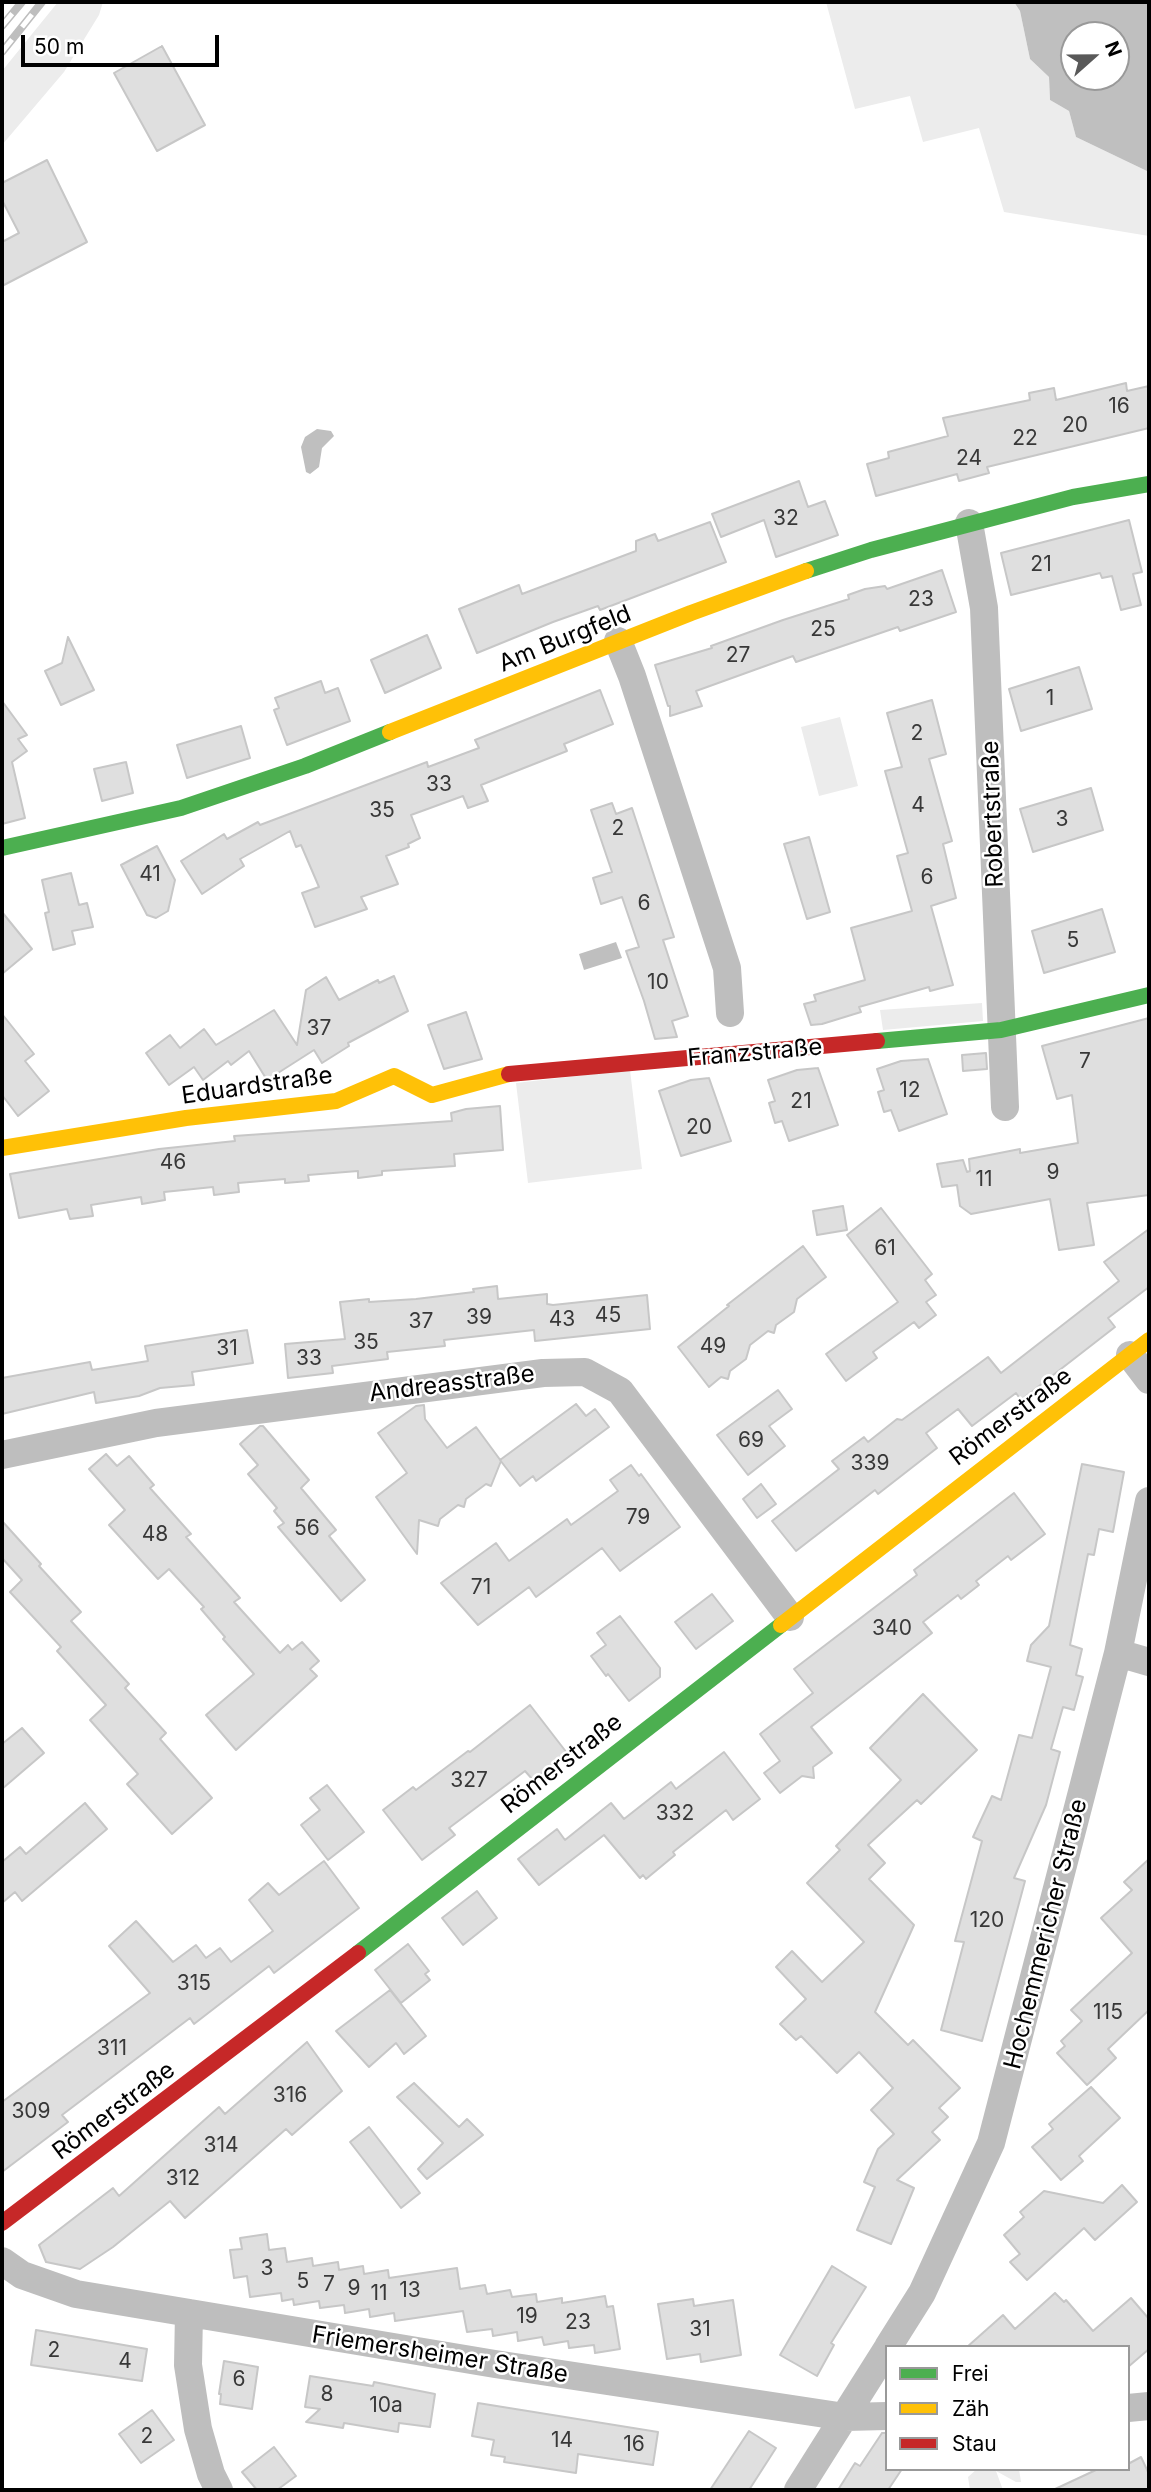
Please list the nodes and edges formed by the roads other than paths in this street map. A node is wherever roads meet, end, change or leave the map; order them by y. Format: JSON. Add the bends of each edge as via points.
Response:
{"nodes":[{"id":1,"x":1149,"y":484,"type":"edge"},
{"id":2,"x":969,"y":523,"type":"junction"},
{"id":3,"x":618,"y":641,"type":"junction"},
{"id":4,"x":2,"y":848,"type":"edge"},
{"id":5,"x":1149,"y":995,"type":"edge"},
{"id":6,"x":730,"y":1013,"type":"dead end"},
{"id":7,"x":1001,"y":1030,"type":"junction"},
{"id":8,"x":509,"y":1074,"type":"joint"},
{"id":9,"x":1005,"y":1107,"type":"dead end"},
{"id":10,"x":2,"y":1148,"type":"edge"},
{"id":11,"x":1139,"y":1347,"type":"edge"},
{"id":12,"x":1149,"y":1380,"type":"edge"},
{"id":13,"x":2,"y":1455,"type":"edge"},
{"id":14,"x":1149,"y":1502,"type":"edge"},
{"id":15,"x":790,"y":1617,"type":"junction"},
{"id":16,"x":1118,"y":1653,"type":"junction"},
{"id":17,"x":1149,"y":1662,"type":"edge"},
{"id":18,"x":2,"y":2223,"type":"edge"},
{"id":19,"x":2,"y":2261,"type":"edge"},
{"id":20,"x":189,"y":2313,"type":"junction"},
{"id":21,"x":889,"y":2345,"type":"edge"},
{"id":22,"x":885,"y":2351,"type":"edge"},
{"id":23,"x":1149,"y":2406,"type":"edge"},
{"id":24,"x":1130,"y":2408,"type":"edge"},
{"id":25,"x":885,"y":2416,"type":"edge"},
{"id":26,"x":845,"y":2417,"type":"junction"},
{"id":27,"x":219,"y":2490,"type":"edge"},
{"id":28,"x":798,"y":2490,"type":"edge"}],
"edges":[{"from":1,"to":2,"type":"street","name":"Am Burgfeld"},
{"from":2,"to":3,"type":"street","name":"Am Burgfeld","via":[[793,575]]},
{"from":2,"to":7,"type":"street","name":"Robertstraße","via":[[984,608]]},
{"from":3,"to":4,"type":"street","name":"Am Burgfeld","via":[[305,766],[181,808]]},
{"from":3,"to":6,"type":"street","name":"Franzstraße","via":[[727,968]]},
{"from":5,"to":7,"type":"street","name":"Franzstraße"},
{"from":7,"to":8,"type":"street","name":"Franzstraße"},
{"from":7,"to":9,"type":"street","name":"Robertstraße"},
{"from":8,"to":10,"type":"street","name":"Eduardstraße","via":[[432,1095],[394,1076],[336,1101],[186,1118]]},
{"from":11,"to":12,"type":"street"},
{"from":11,"to":15,"type":"street","name":"Römerstraße"},
{"from":13,"to":15,"type":"street","name":"Andreasstraße","via":[[169,1421],[543,1373],[585,1372],[620,1391]]},
{"from":14,"to":16,"type":"street","name":"Hochemmericher Straße"},
{"from":15,"to":18,"type":"street","name":"Römerstraße"},
{"from":16,"to":17,"type":"street"},
{"from":16,"to":21,"type":"street","name":"Hochemmericher Straße","via":[[991,2143],[922,2292]]},
{"from":19,"to":20,"type":"street","name":"Friemersheimer Straße","via":[[22,2275],[76,2294]]},
{"from":20,"to":26,"type":"street","name":"Friemersheimer Straße"},
{"from":20,"to":27,"type":"street","via":[[188,2365],[198,2429]]},
{"from":22,"to":26,"type":"street","name":"Hochemmericher Straße"},
{"from":23,"to":24,"type":"street"},
{"from":25,"to":26,"type":"street","name":"Friemersheimer Straße"},
{"from":26,"to":28,"type":"street","name":"Hochemmericher Straße"}]}
